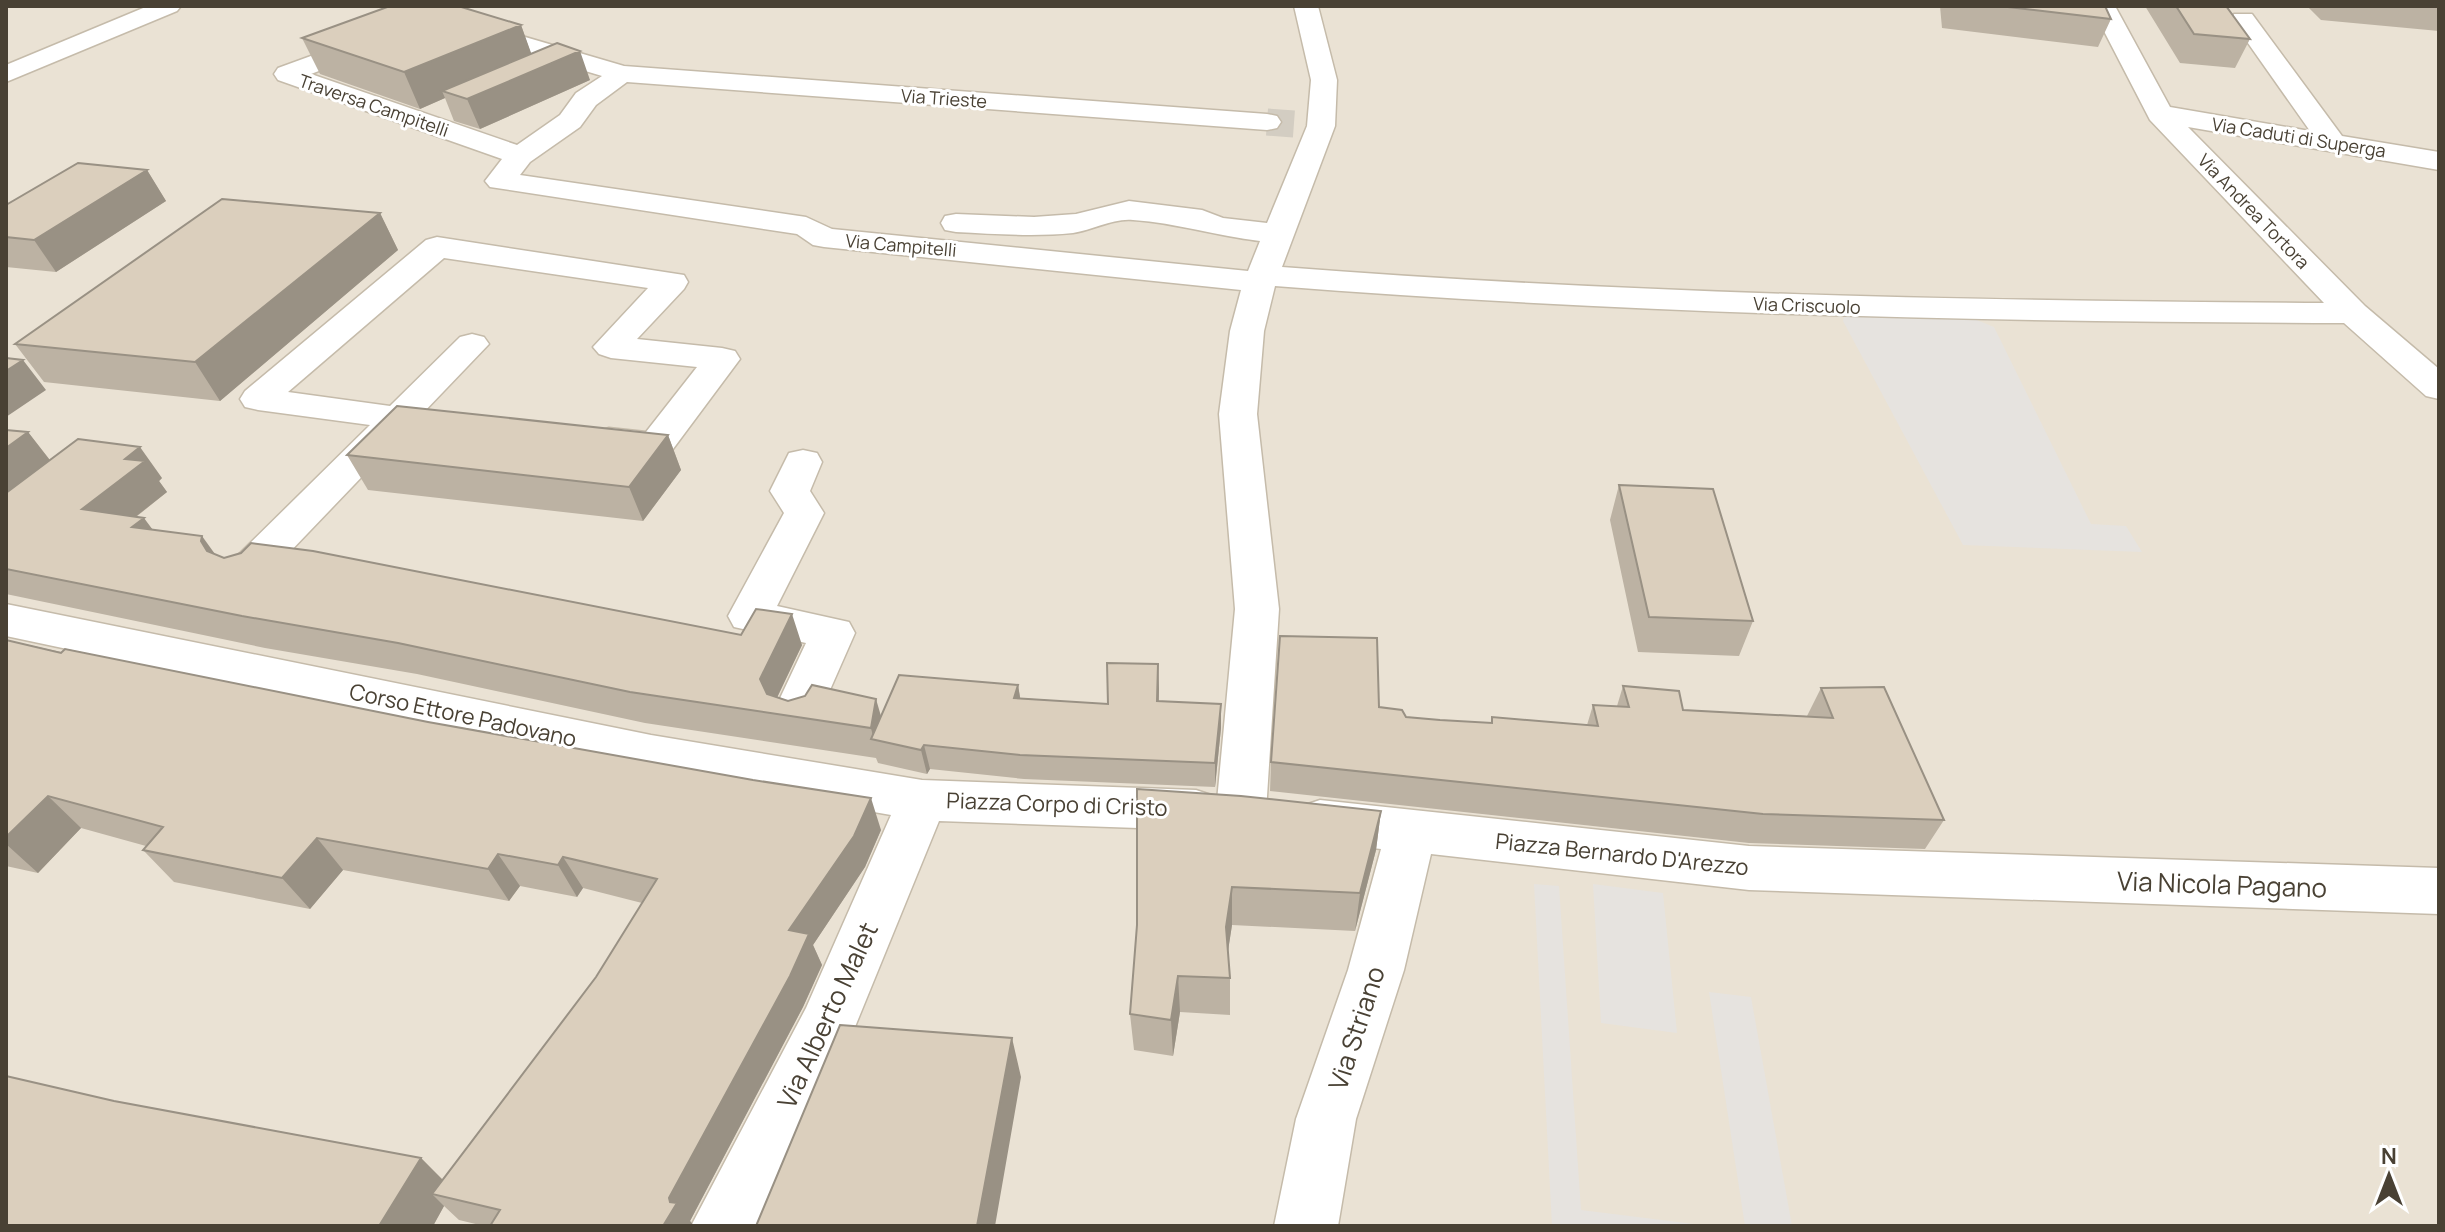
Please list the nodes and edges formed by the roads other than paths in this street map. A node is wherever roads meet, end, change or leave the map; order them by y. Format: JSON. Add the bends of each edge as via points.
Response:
{"nodes":[{"id":1,"x":169,"y":6,"type":"edge"},
{"id":2,"x":394,"y":6,"type":"edge"},
{"id":3,"x":1306,"y":6,"type":"edge"},
{"id":4,"x":2103,"y":6,"type":"edge"},
{"id":5,"x":436,"y":18,"type":"junction"},
{"id":6,"x":2243,"y":19,"type":"dead end"},
{"id":7,"x":571,"y":58,"type":"junction"},
{"id":8,"x":6,"y":74,"type":"edge"},
{"id":9,"x":622,"y":74,"type":"junction"},
{"id":10,"x":530,"y":75,"type":"edge"},
{"id":11,"x":462,"y":104,"type":"edge"},
{"id":12,"x":2160,"y":114,"type":"junction"},
{"id":13,"x":421,"y":121,"type":"junction"},
{"id":14,"x":1267,"y":122,"type":"tunnel mouth"},
{"id":15,"x":2331,"y":141,"type":"junction"},
{"id":16,"x":520,"y":156,"type":"junction"},
{"id":17,"x":2439,"y":161,"type":"edge"},
{"id":18,"x":1278,"y":234,"type":"junction"},
{"id":19,"x":910,"y":246,"type":"junction"},
{"id":20,"x":1261,"y":278,"type":"junction"},
{"id":21,"x":2353,"y":313,"type":"junction"},
{"id":22,"x":472,"y":344,"type":"dead end"},
{"id":23,"x":2439,"y":388,"type":"edge"},
{"id":24,"x":399,"y":418,"type":"junction"},
{"id":25,"x":445,"y":423,"type":"edge"},
{"id":26,"x":581,"y":437,"type":"edge"},
{"id":27,"x":803,"y":462,"type":"dead end"},
{"id":28,"x":247,"y":571,"type":"edge"},
{"id":29,"x":6,"y":620,"type":"edge"},
{"id":30,"x":781,"y":742,"type":"junction"},
{"id":31,"x":922,"y":800,"type":"junction"},
{"id":32,"x":1241,"y":812,"type":"junction"},
{"id":33,"x":1411,"y":831,"type":"junction"},
{"id":34,"x":2004,"y":876,"type":"joint"},
{"id":35,"x":2439,"y":891,"type":"edge"},
{"id":36,"x":723,"y":1226,"type":"edge"},
{"id":37,"x":1306,"y":1226,"type":"edge"}],
"edges":[{"from":1,"to":8,"type":"street"},
{"from":2,"to":5,"type":"street","name":"Via Trieste"},
{"from":3,"to":18,"type":"street","via":[[1324,80],[1321,126]]},
{"from":4,"to":12,"type":"street","name":"Via Andrea Tortora"},
{"from":5,"to":7,"type":"street","name":"Via Trieste"},
{"from":5,"to":13,"type":"street","name":"Traversa Campitelli","via":[[287,74]]},
{"from":6,"to":15,"type":"street"},
{"from":7,"to":9,"type":"street","name":"Via Trieste"},
{"from":7,"to":10,"type":"street"},
{"from":9,"to":14,"type":"street","name":"Via Trieste"},
{"from":9,"to":16,"type":"street","via":[[586,99],[570,121]]},
{"from":11,"to":13,"type":"street"},
{"from":12,"to":15,"type":"street","name":"Via Caduti di Superga"},
{"from":12,"to":21,"type":"street","name":"Via Andrea Tortora"},
{"from":13,"to":16,"type":"street","name":"Traversa Campitelli"},
{"from":15,"to":17,"type":"street","name":"Via Caduti di Superga"},
{"from":16,"to":19,"type":"street","name":"Via Campitelli","via":[[500,181],[806,226],[824,238]]},
{"from":18,"to":19,"type":"street","via":[[1129,210],[1076,223],[1034,226],[928,221]]},
{"from":18,"to":20,"type":"street"},
{"from":19,"to":20,"type":"street","name":"Via Campitelli"},
{"from":20,"to":21,"type":"street","name":"Via Criscuolo","via":[[1892,311]]},
{"from":20,"to":32,"type":"street","via":[[1247,331],[1238,414],[1257,609]]},
{"from":21,"to":23,"type":"street","name":"Via Andrea Tortora"},
{"from":22,"to":24,"type":"street"},
{"from":24,"to":25,"type":"street"},
{"from":24,"to":26,"type":"street","via":[[258,399],[437,247],[672,282],[611,347],[722,359],[656,445]]},
{"from":24,"to":28,"type":"street"},
{"from":27,"to":30,"type":"street","via":[[790,491],[804,513],[750,616],[833,633]]},
{"from":29,"to":30,"type":"street","name":"Corso Ettore Padovano","via":[[175,641],[651,754]]},
{"from":30,"to":31,"type":"street","name":"Corso Ettore Padovano"},
{"from":31,"to":32,"type":"street","name":"Piazza Corpo di Cristo"},
{"from":31,"to":36,"type":"street","name":"Via Alberto Malet","via":[[828,1025]]},
{"from":32,"to":33,"type":"street","name":"Piazza Bernardo D'Arezzo"},
{"from":33,"to":34,"type":"street","name":"Piazza Bernardo D'Arezzo","via":[[1749,868]]},
{"from":33,"to":37,"type":"street","name":"Via Striano","via":[[1376,970],[1326,1119]]},
{"from":34,"to":35,"type":"street","name":"Via Nicola Pagano"}]}
